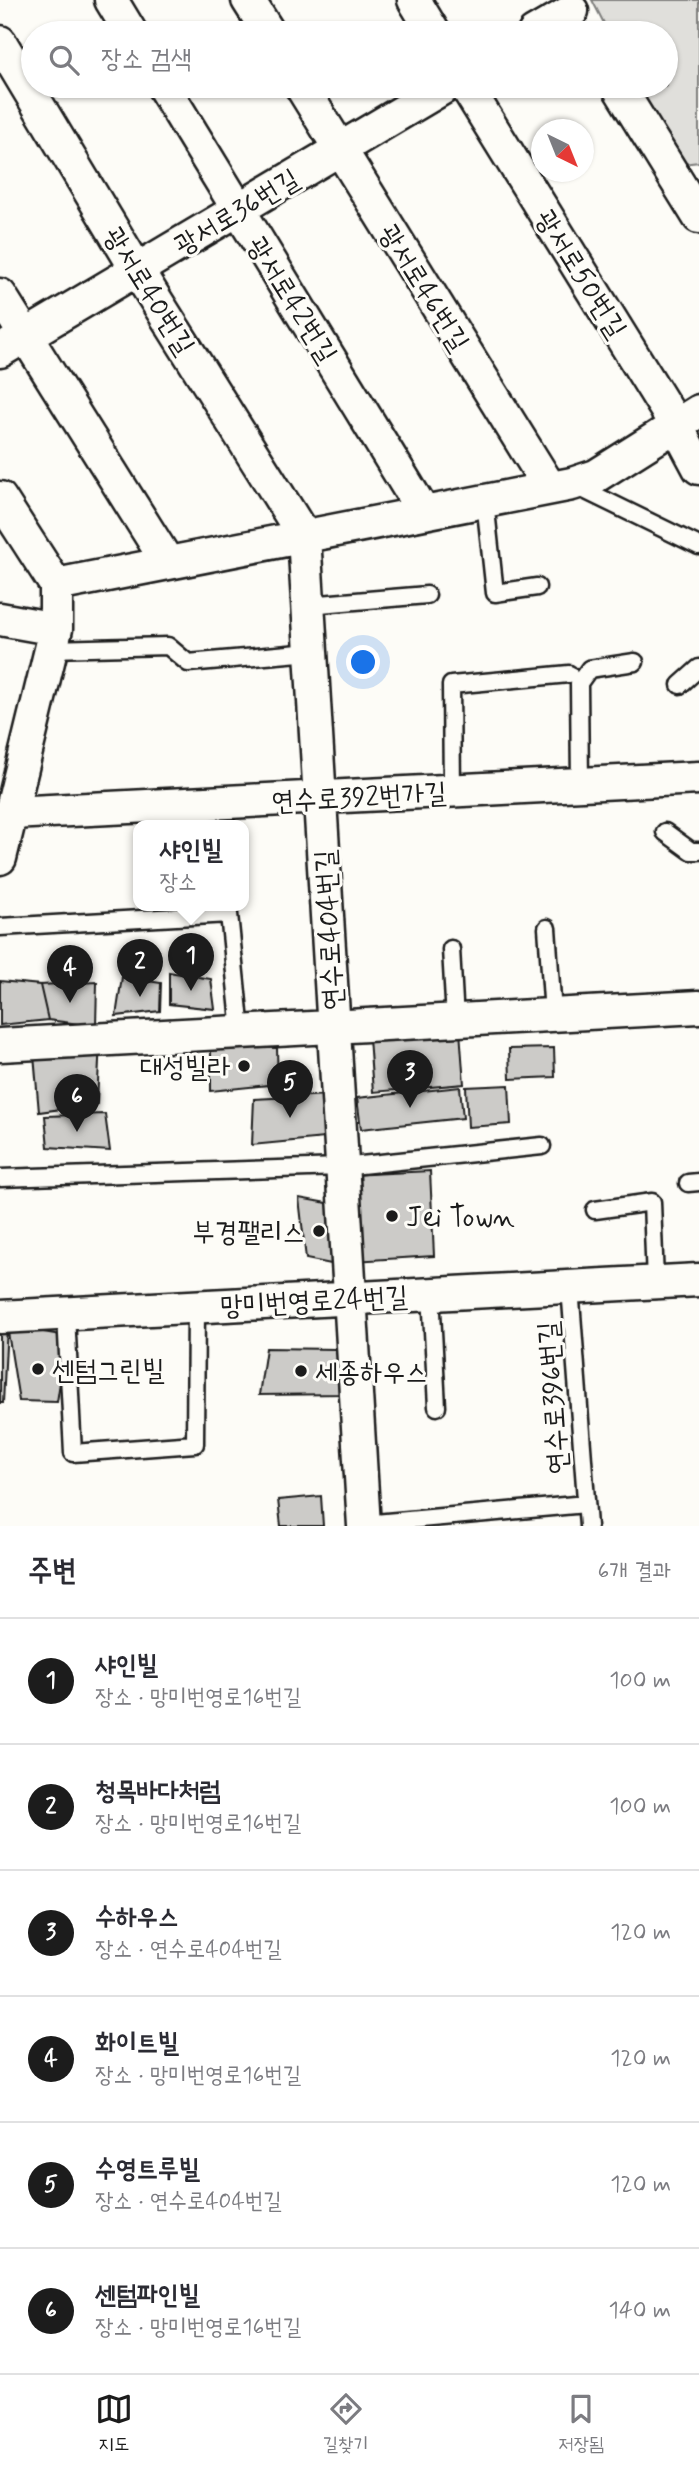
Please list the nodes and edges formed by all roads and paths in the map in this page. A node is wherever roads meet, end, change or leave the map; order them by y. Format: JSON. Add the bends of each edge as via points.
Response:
{"nodes":[{"id":1,"x":111,"y":0,"type":"edge"},
{"id":2,"x":248,"y":0,"type":"edge"},
{"id":3,"x":414,"y":0,"type":"edge"},
{"id":4,"x":124,"y":21,"type":"edge"},
{"id":5,"x":261,"y":21,"type":"edge"},
{"id":6,"x":427,"y":21,"type":"edge"},
{"id":7,"x":0,"y":42,"type":"edge"},
{"id":8,"x":21,"y":77,"type":"edge"},
{"id":9,"x":34,"y":98,"type":"edge"},
{"id":10,"x":170,"y":98,"type":"edge"},
{"id":11,"x":308,"y":98,"type":"edge"},
{"id":12,"x":426,"y":98,"type":"edge"},
{"id":13,"x":474,"y":98,"type":"edge"},
{"id":14,"x":625,"y":98,"type":"edge"},
{"id":15,"x":340,"y":149,"type":"junction"},
{"id":16,"x":238,"y":209,"type":"junction"},
{"id":17,"x":699,"y":217,"type":"edge"},
{"id":18,"x":137,"y":270,"type":"junction"},
{"id":19,"x":0,"y":295,"type":"edge"},
{"id":20,"x":13,"y":343,"type":"edge"},
{"id":21,"x":690,"y":427,"type":"edge"},
{"id":22,"x":699,"y":468,"type":"edge"},
{"id":23,"x":561,"y":486,"type":"junction"},
{"id":24,"x":485,"y":501,"type":"junction"},
{"id":25,"x":3,"y":513,"type":"edge"},
{"id":26,"x":424,"y":513,"type":"junction"},
{"id":27,"x":304,"y":536,"type":"junction"},
{"id":28,"x":699,"y":546,"type":"edge"},
{"id":29,"x":168,"y":563,"type":"junction"},
{"id":30,"x":56,"y":585,"type":"junction"},
{"id":31,"x":537,"y":587,"type":"dead end"},
{"id":32,"x":427,"y":596,"type":"dead end"},
{"id":33,"x":308,"y":606,"type":"junction"},
{"id":34,"x":0,"y":619,"type":"edge"},
{"id":35,"x":53,"y":639,"type":"junction"},
{"id":36,"x":311,"y":652,"type":"junction"},
{"id":37,"x":635,"y":662,"type":"dead end"},
{"id":38,"x":699,"y":668,"type":"edge"},
{"id":39,"x":569,"y":674,"type":"dead end"},
{"id":40,"x":680,"y":685,"type":"dead end"},
{"id":41,"x":699,"y":778,"type":"edge"},
{"id":42,"x":580,"y":784,"type":"junction"},
{"id":43,"x":452,"y":791,"type":"junction"},
{"id":44,"x":320,"y":799,"type":"junction"},
{"id":45,"x":11,"y":813,"type":"junction"},
{"id":46,"x":665,"y":832,"type":"dead end"},
{"id":47,"x":699,"y":851,"type":"edge"},
{"id":48,"x":0,"y":858,"type":"edge"},
{"id":49,"x":0,"y":927,"type":"edge"},
{"id":50,"x":547,"y":928,"type":"dead end"},
{"id":51,"x":451,"y":949,"type":"dead end"},
{"id":52,"x":699,"y":1006,"type":"edge"},
{"id":53,"x":553,"y":1014,"type":"junction"},
{"id":54,"x":455,"y":1020,"type":"junction"},
{"id":55,"x":334,"y":1027,"type":"junction"},
{"id":56,"x":241,"y":1031,"type":"junction"},
{"id":57,"x":0,"y":1045,"type":"edge"},
{"id":58,"x":542,"y":1146,"type":"dead end"},
{"id":59,"x":342,"y":1167,"type":"junction"},
{"id":60,"x":0,"y":1178,"type":"edge"},
{"id":61,"x":595,"y":1210,"type":"dead end"},
{"id":62,"x":699,"y":1280,"type":"edge"},
{"id":63,"x":655,"y":1282,"type":"junction"},
{"id":64,"x":570,"y":1287,"type":"junction"},
{"id":65,"x":431,"y":1293,"type":"junction"},
{"id":66,"x":351,"y":1297,"type":"junction"},
{"id":67,"x":196,"y":1307,"type":"junction"},
{"id":68,"x":66,"y":1315,"type":"junction"},
{"id":69,"x":0,"y":1317,"type":"edge"},
{"id":70,"x":437,"y":1407,"type":"dead end"},
{"id":71,"x":586,"y":1504,"type":"junction"},
{"id":72,"x":364,"y":1525,"type":"edge"},
{"id":73,"x":588,"y":1526,"type":"edge"}],
"edges":[{"from":1,"to":4,"type":"street"},
{"from":2,"to":5,"type":"street"},
{"from":3,"to":6,"type":"street"},
{"from":7,"to":8,"type":"street","name":"광서로40번길"},
{"from":9,"to":18,"type":"street","name":"광서로40번길"},
{"from":10,"to":16,"type":"street","name":"광서로42번길"},
{"from":11,"to":15,"type":"street","name":"광서로46번길"},
{"from":12,"to":15,"type":"street","name":"광서로36번길"},
{"from":13,"to":21,"type":"street","name":"광서로50번길"},
{"from":14,"to":17,"type":"street"},
{"from":15,"to":16,"type":"street","name":"광서로36번길"},
{"from":15,"to":23,"type":"street","name":"광서로46번길"},
{"from":16,"to":18,"type":"street","name":"광서로36번길"},
{"from":16,"to":26,"type":"street","name":"광서로42번길"},
{"from":18,"to":20,"type":"street","name":"광서로36번길"},
{"from":18,"to":27,"type":"street","name":"광서로40번길"},
{"from":19,"to":20,"type":"street"},
{"from":20,"to":29,"type":"street"},
{"from":21,"to":22,"type":"street","name":"광서로50번길"},
{"from":21,"to":23,"type":"street","via":[[596,476]]},
{"from":23,"to":24,"type":"street"},
{"from":23,"to":28,"type":"lane"},
{"from":24,"to":26,"type":"street"},
{"from":24,"to":31,"type":"lane","via":[[495,593]]},
{"from":25,"to":30,"type":"street"},
{"from":26,"to":27,"type":"street"},
{"from":27,"to":29,"type":"street"},
{"from":27,"to":33,"type":"street","name":"연수로404번길"},
{"from":29,"to":30,"type":"street"},
{"from":30,"to":35,"type":"street"},
{"from":32,"to":33,"type":"lane"},
{"from":33,"to":36,"type":"street","name":"연수로404번길"},
{"from":34,"to":35,"type":"street"},
{"from":35,"to":36,"type":"lane","via":[[168,646],[188,663]]},
{"from":35,"to":45,"type":"street"},
{"from":36,"to":44,"type":"street","name":"연수로404번길"},
{"from":37,"to":42,"type":"lane","via":[[589,669],[579,683]]},
{"from":38,"to":40,"type":"lane"},
{"from":39,"to":43,"type":"lane","via":[[451,685]]},
{"from":41,"to":42,"type":"street","name":"연수로392번가길"},
{"from":42,"to":43,"type":"street","name":"연수로392번가길"},
{"from":43,"to":44,"type":"street","name":"연수로392번가길"},
{"from":44,"to":45,"type":"street","name":"연수로392번가길"},
{"from":44,"to":55,"type":"street","name":"연수로404번길"},
{"from":45,"to":48,"type":"street"},
{"from":46,"to":47,"type":"lane","via":[[691,851]]},
{"from":49,"to":56,"type":"lane","via":[[229,915]]},
{"from":50,"to":53,"type":"lane"},
{"from":51,"to":54,"type":"lane"},
{"from":52,"to":53,"type":"street"},
{"from":53,"to":54,"type":"street"},
{"from":54,"to":55,"type":"street"},
{"from":55,"to":56,"type":"street"},
{"from":55,"to":59,"type":"street","name":"연수로404번길"},
{"from":56,"to":57,"type":"street"},
{"from":58,"to":59,"type":"lane"},
{"from":59,"to":60,"type":"lane"},
{"from":59,"to":66,"type":"street","name":"연수로404번길"},
{"from":61,"to":63,"type":"lane","via":[[652,1202]]},
{"from":62,"to":63,"type":"street","name":"망미번영로24번길"},
{"from":63,"to":64,"type":"street","name":"망미번영로24번길"},
{"from":64,"to":65,"type":"street","name":"망미번영로24번길"},
{"from":64,"to":71,"type":"lane","name":"연수로396번길"},
{"from":65,"to":66,"type":"street","name":"망미번영로24번길"},
{"from":65,"to":70,"type":"lane","name":"망미번영로24번길"},
{"from":66,"to":67,"type":"street","name":"망미번영로24번길"},
{"from":66,"to":72,"type":"street","name":"연수로404번길"},
{"from":67,"to":68,"type":"street","name":"망미번영로24번길"},
{"from":67,"to":68,"type":"lane","name":"망미번영로24번길","via":[[195,1444],[73,1453]]},
{"from":68,"to":69,"type":"street","name":"망미번영로24번길"},
{"from":71,"to":72,"type":"lane","name":"연수로396번길"},
{"from":71,"to":73,"type":"lane","name":"연수로396번길"}]}
